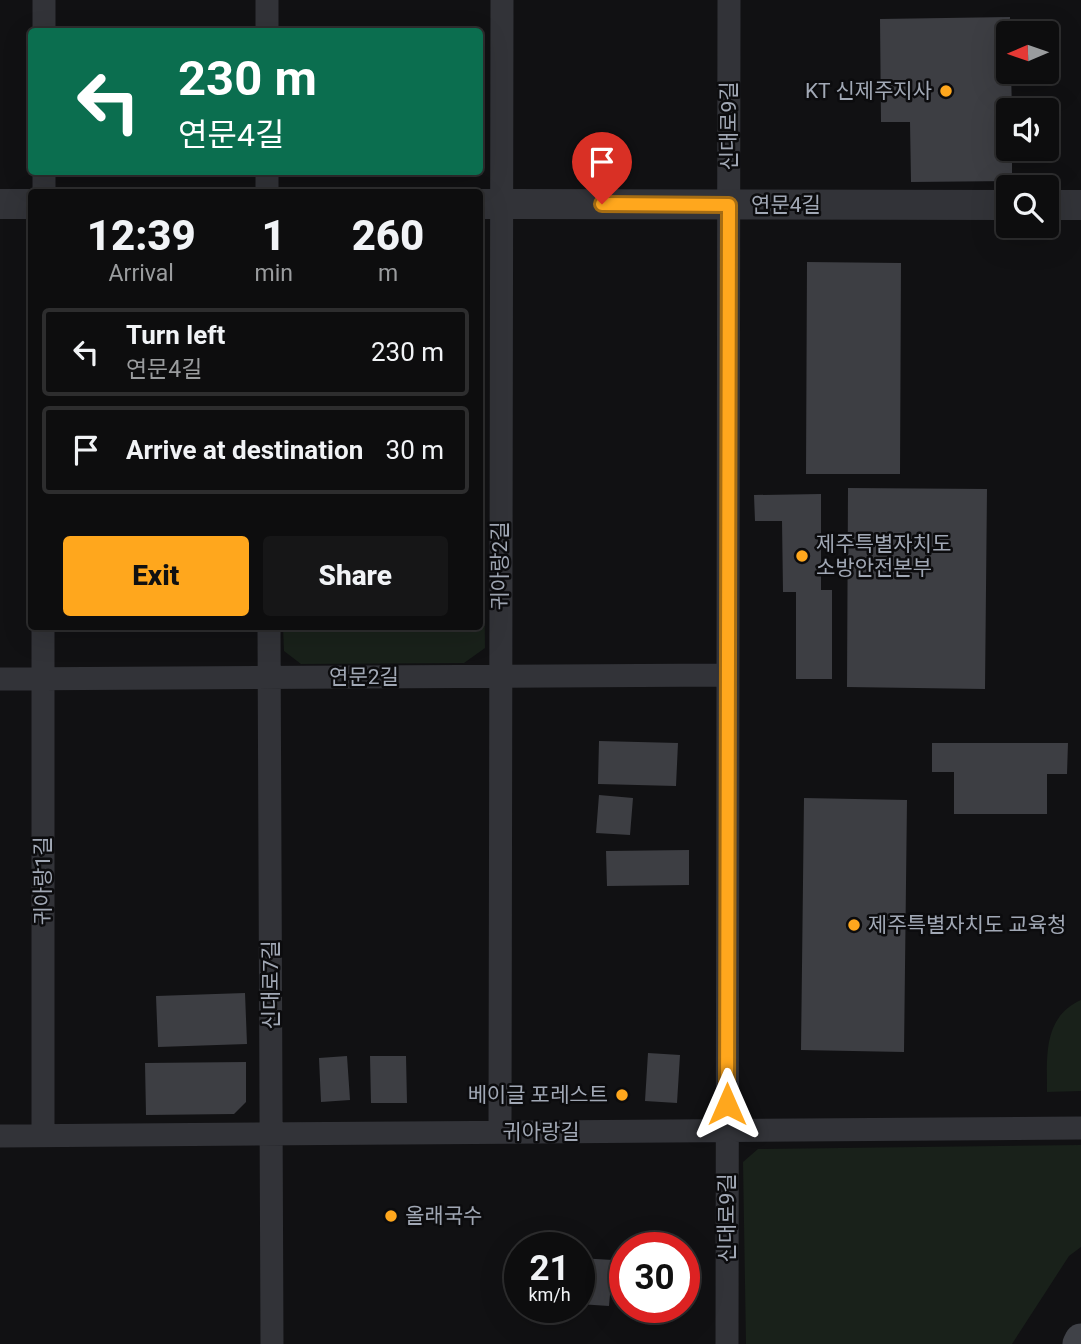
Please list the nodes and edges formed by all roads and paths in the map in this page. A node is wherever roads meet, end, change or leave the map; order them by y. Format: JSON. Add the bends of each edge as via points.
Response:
{"nodes":[{"id":1,"x":44,"y":0,"type":"edge"},
{"id":2,"x":267,"y":0,"type":"edge"},
{"id":3,"x":502,"y":0,"type":"edge"},
{"id":4,"x":729,"y":0,"type":"edge"},
{"id":5,"x":44,"y":28,"type":"edge"},
{"id":6,"x":267,"y":28,"type":"edge"},
{"id":7,"x":0,"y":204,"type":"edge"},
{"id":8,"x":28,"y":204,"type":"edge"},
{"id":9,"x":490,"y":204,"type":"edge"},
{"id":10,"x":729,"y":205,"type":"junction"},
{"id":11,"x":996,"y":205,"type":"edge"},
{"id":12,"x":1059,"y":205,"type":"edge"},
{"id":13,"x":1081,"y":205,"type":"edge"},
{"id":14,"x":44,"y":630,"type":"edge"},
{"id":15,"x":269,"y":630,"type":"edge"},
{"id":16,"x":728,"y":675,"type":"junction"},
{"id":17,"x":500,"y":676,"type":"junction"},
{"id":18,"x":269,"y":678,"type":"junction"},
{"id":19,"x":0,"y":679,"type":"edge"},
{"id":20,"x":43,"y":679,"type":"junction"},
{"id":21,"x":1081,"y":1128,"type":"edge"},
{"id":22,"x":727,"y":1130,"type":"junction"},
{"id":23,"x":500,"y":1132,"type":"junction"},
{"id":24,"x":271,"y":1134,"type":"junction"},
{"id":25,"x":43,"y":1135,"type":"junction"},
{"id":26,"x":0,"y":1136,"type":"edge"},
{"id":27,"x":272,"y":1344,"type":"edge"},
{"id":28,"x":727,"y":1344,"type":"edge"}],
"edges":[{"from":1,"to":5,"type":"street"},
{"from":2,"to":6,"type":"street"},
{"from":3,"to":9,"type":"street","name":"귀아랑2길"},
{"from":4,"to":10,"type":"street","name":"신대로9길"},
{"from":7,"to":8,"type":"street"},
{"from":9,"to":10,"type":"street","name":"연문4길"},
{"from":9,"to":17,"type":"street","name":"귀아랑2길"},
{"from":10,"to":11,"type":"street","name":"연문4길"},
{"from":10,"to":16,"type":"street","name":"신대로9길"},
{"from":12,"to":13,"type":"street"},
{"from":14,"to":20,"type":"street","name":"귀아랑1길"},
{"from":15,"to":18,"type":"street","name":"신대로7길"},
{"from":16,"to":17,"type":"street","name":"연문2길"},
{"from":16,"to":22,"type":"street","name":"신대로9길"},
{"from":17,"to":18,"type":"street","name":"연문2길"},
{"from":17,"to":23,"type":"street","name":"귀아랑2길"},
{"from":18,"to":20,"type":"street","name":"연문2길"},
{"from":18,"to":24,"type":"street","name":"신대로7길"},
{"from":19,"to":20,"type":"street","name":"연문2길"},
{"from":20,"to":25,"type":"street","name":"귀아랑1길"},
{"from":21,"to":22,"type":"street","name":"귀아랑길"},
{"from":22,"to":23,"type":"street","name":"귀아랑길"},
{"from":22,"to":28,"type":"street","name":"신대로9길"},
{"from":23,"to":24,"type":"street","name":"귀아랑길"},
{"from":24,"to":25,"type":"street","name":"귀아랑길"},
{"from":24,"to":27,"type":"street","name":"신대로7길"},
{"from":25,"to":26,"type":"street","name":"귀아랑길"}]}
